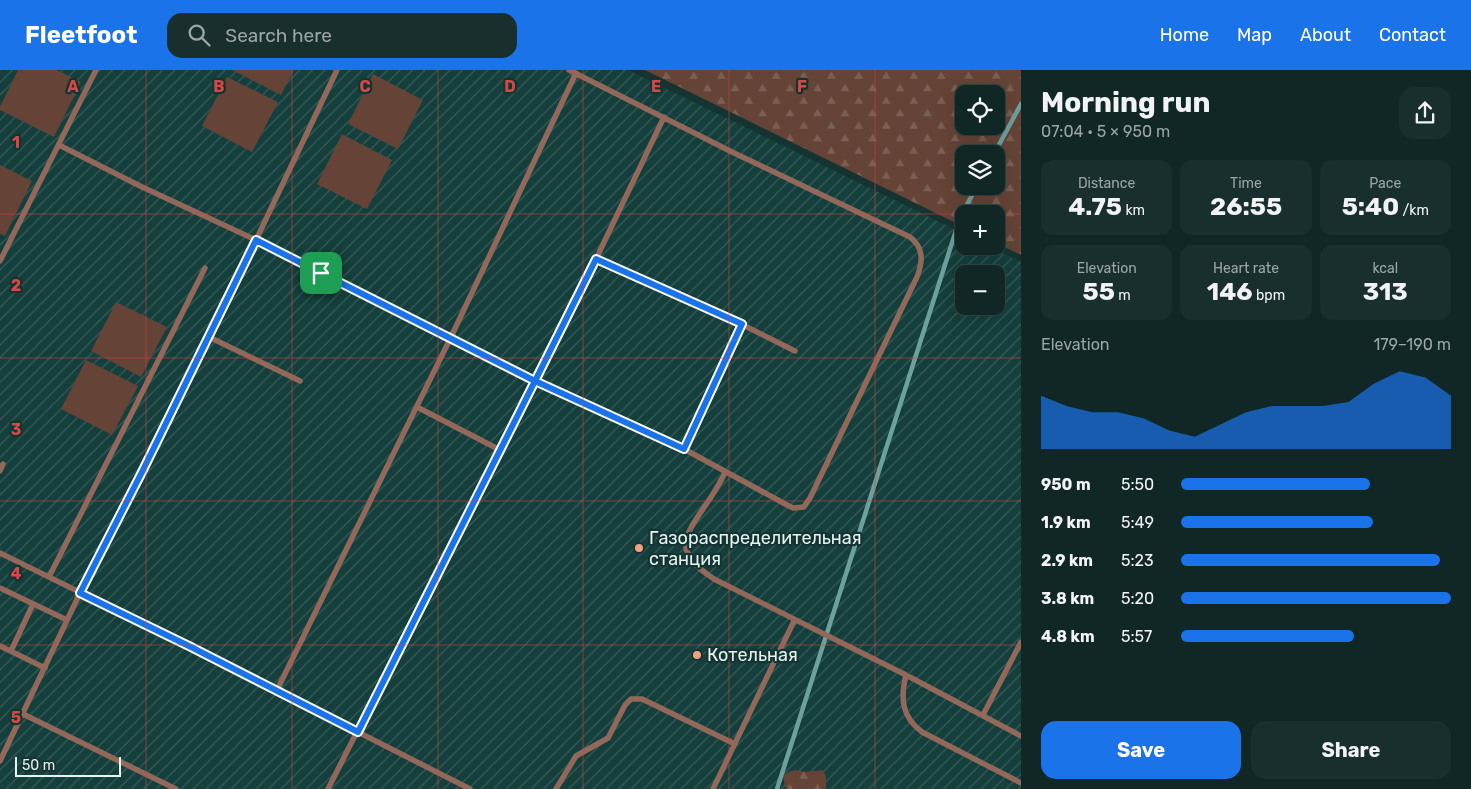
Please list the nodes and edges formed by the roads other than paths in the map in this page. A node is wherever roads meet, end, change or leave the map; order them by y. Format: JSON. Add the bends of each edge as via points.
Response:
{"nodes":[{"id":1,"x":96,"y":70,"type":"edge"},
{"id":2,"x":337,"y":70,"type":"edge"},
{"id":3,"x":569,"y":70,"type":"edge"},
{"id":4,"x":576,"y":73,"type":"junction"},
{"id":5,"x":664,"y":117,"type":"junction"},
{"id":6,"x":59,"y":145,"type":"junction"},
{"id":7,"x":256,"y":240,"type":"junction"},
{"id":8,"x":596,"y":259,"type":"junction"},
{"id":9,"x":0,"y":261,"type":"edge"},
{"id":10,"x":205,"y":268,"type":"dead end"},
{"id":11,"x":742,"y":324,"type":"junction"},
{"id":12,"x":209,"y":337,"type":"junction"},
{"id":13,"x":451,"y":337,"type":"junction"},
{"id":14,"x":795,"y":351,"type":"dead end"},
{"id":15,"x":300,"y":381,"type":"dead end"},
{"id":16,"x":535,"y":381,"type":"junction"},
{"id":17,"x":417,"y":407,"type":"junction"},
{"id":18,"x":684,"y":449,"type":"junction"},
{"id":19,"x":500,"y":450,"type":"junction"},
{"id":20,"x":3,"y":464,"type":"dead end"},
{"id":21,"x":0,"y":471,"type":"edge"},
{"id":22,"x":725,"y":473,"type":"junction"},
{"id":23,"x":0,"y":553,"type":"edge"},
{"id":24,"x":49,"y":577,"type":"junction"},
{"id":25,"x":0,"y":588,"type":"edge"},
{"id":26,"x":80,"y":593,"type":"junction"},
{"id":27,"x":33,"y":604,"type":"junction"},
{"id":28,"x":67,"y":620,"type":"junction"},
{"id":29,"x":794,"y":621,"type":"junction"},
{"id":30,"x":1021,"y":642,"type":"edge"},
{"id":31,"x":0,"y":646,"type":"edge"},
{"id":32,"x":11,"y":651,"type":"junction"},
{"id":33,"x":45,"y":668,"type":"junction"},
{"id":34,"x":906,"y":675,"type":"junction"},
{"id":35,"x":277,"y":690,"type":"junction"},
{"id":36,"x":22,"y":714,"type":"junction"},
{"id":37,"x":983,"y":715,"type":"junction"},
{"id":38,"x":358,"y":732,"type":"junction"},
{"id":39,"x":1021,"y":736,"type":"edge"},
{"id":40,"x":735,"y":744,"type":"junction"},
{"id":41,"x":0,"y":761,"type":"edge"},
{"id":42,"x":1021,"y":783,"type":"edge"},
{"id":43,"x":176,"y":789,"type":"edge"},
{"id":44,"x":328,"y":789,"type":"edge"},
{"id":45,"x":470,"y":789,"type":"edge"},
{"id":46,"x":556,"y":789,"type":"edge"},
{"id":47,"x":713,"y":789,"type":"edge"}],
"edges":[{"from":1,"to":6,"type":"lane"},
{"from":2,"to":7,"type":"lane"},
{"from":3,"to":4,"type":"lane"},
{"from":4,"to":5,"type":"lane"},
{"from":4,"to":13,"type":"lane"},
{"from":5,"to":8,"type":"lane"},
{"from":5,"to":22,"type":"lane","via":[[910,237],[921,252],[922,264],[917,276],[808,503],[804,507],[793,508]]},
{"from":6,"to":7,"type":"lane"},
{"from":6,"to":9,"type":"lane"},
{"from":7,"to":12,"type":"lane"},
{"from":7,"to":13,"type":"lane"},
{"from":8,"to":11,"type":"lane"},
{"from":8,"to":16,"type":"lane"},
{"from":10,"to":24,"type":"lane"},
{"from":11,"to":14,"type":"lane"},
{"from":11,"to":18,"type":"lane"},
{"from":12,"to":15,"type":"lane"},
{"from":12,"to":26,"type":"lane"},
{"from":13,"to":16,"type":"lane"},
{"from":13,"to":17,"type":"lane"},
{"from":16,"to":18,"type":"lane"},
{"from":16,"to":19,"type":"lane"},
{"from":17,"to":19,"type":"lane"},
{"from":17,"to":35,"type":"lane"},
{"from":18,"to":22,"type":"lane"},
{"from":19,"to":38,"type":"lane"},
{"from":20,"to":21,"type":"lane"},
{"from":22,"to":29,"type":"lane","via":[[687,534],[688,556],[697,568],[714,579]]},
{"from":23,"to":24,"type":"lane"},
{"from":24,"to":26,"type":"lane"},
{"from":25,"to":27,"type":"lane"},
{"from":26,"to":28,"type":"lane"},
{"from":26,"to":35,"type":"lane"},
{"from":27,"to":28,"type":"lane"},
{"from":27,"to":32,"type":"lane"},
{"from":28,"to":33,"type":"lane"},
{"from":29,"to":34,"type":"lane"},
{"from":29,"to":40,"type":"lane"},
{"from":30,"to":37,"type":"lane"},
{"from":31,"to":32,"type":"lane"},
{"from":32,"to":33,"type":"lane"},
{"from":33,"to":36,"type":"lane"},
{"from":34,"to":37,"type":"lane"},
{"from":34,"to":42,"type":"lane","via":[[902,698],[913,726]]},
{"from":35,"to":38,"type":"lane"},
{"from":36,"to":41,"type":"lane"},
{"from":36,"to":43,"type":"lane"},
{"from":37,"to":39,"type":"lane"},
{"from":38,"to":44,"type":"lane"},
{"from":38,"to":45,"type":"lane"},
{"from":40,"to":46,"type":"lane","via":[[642,699],[631,699],[608,738],[576,756]]},
{"from":40,"to":47,"type":"lane"}]}
